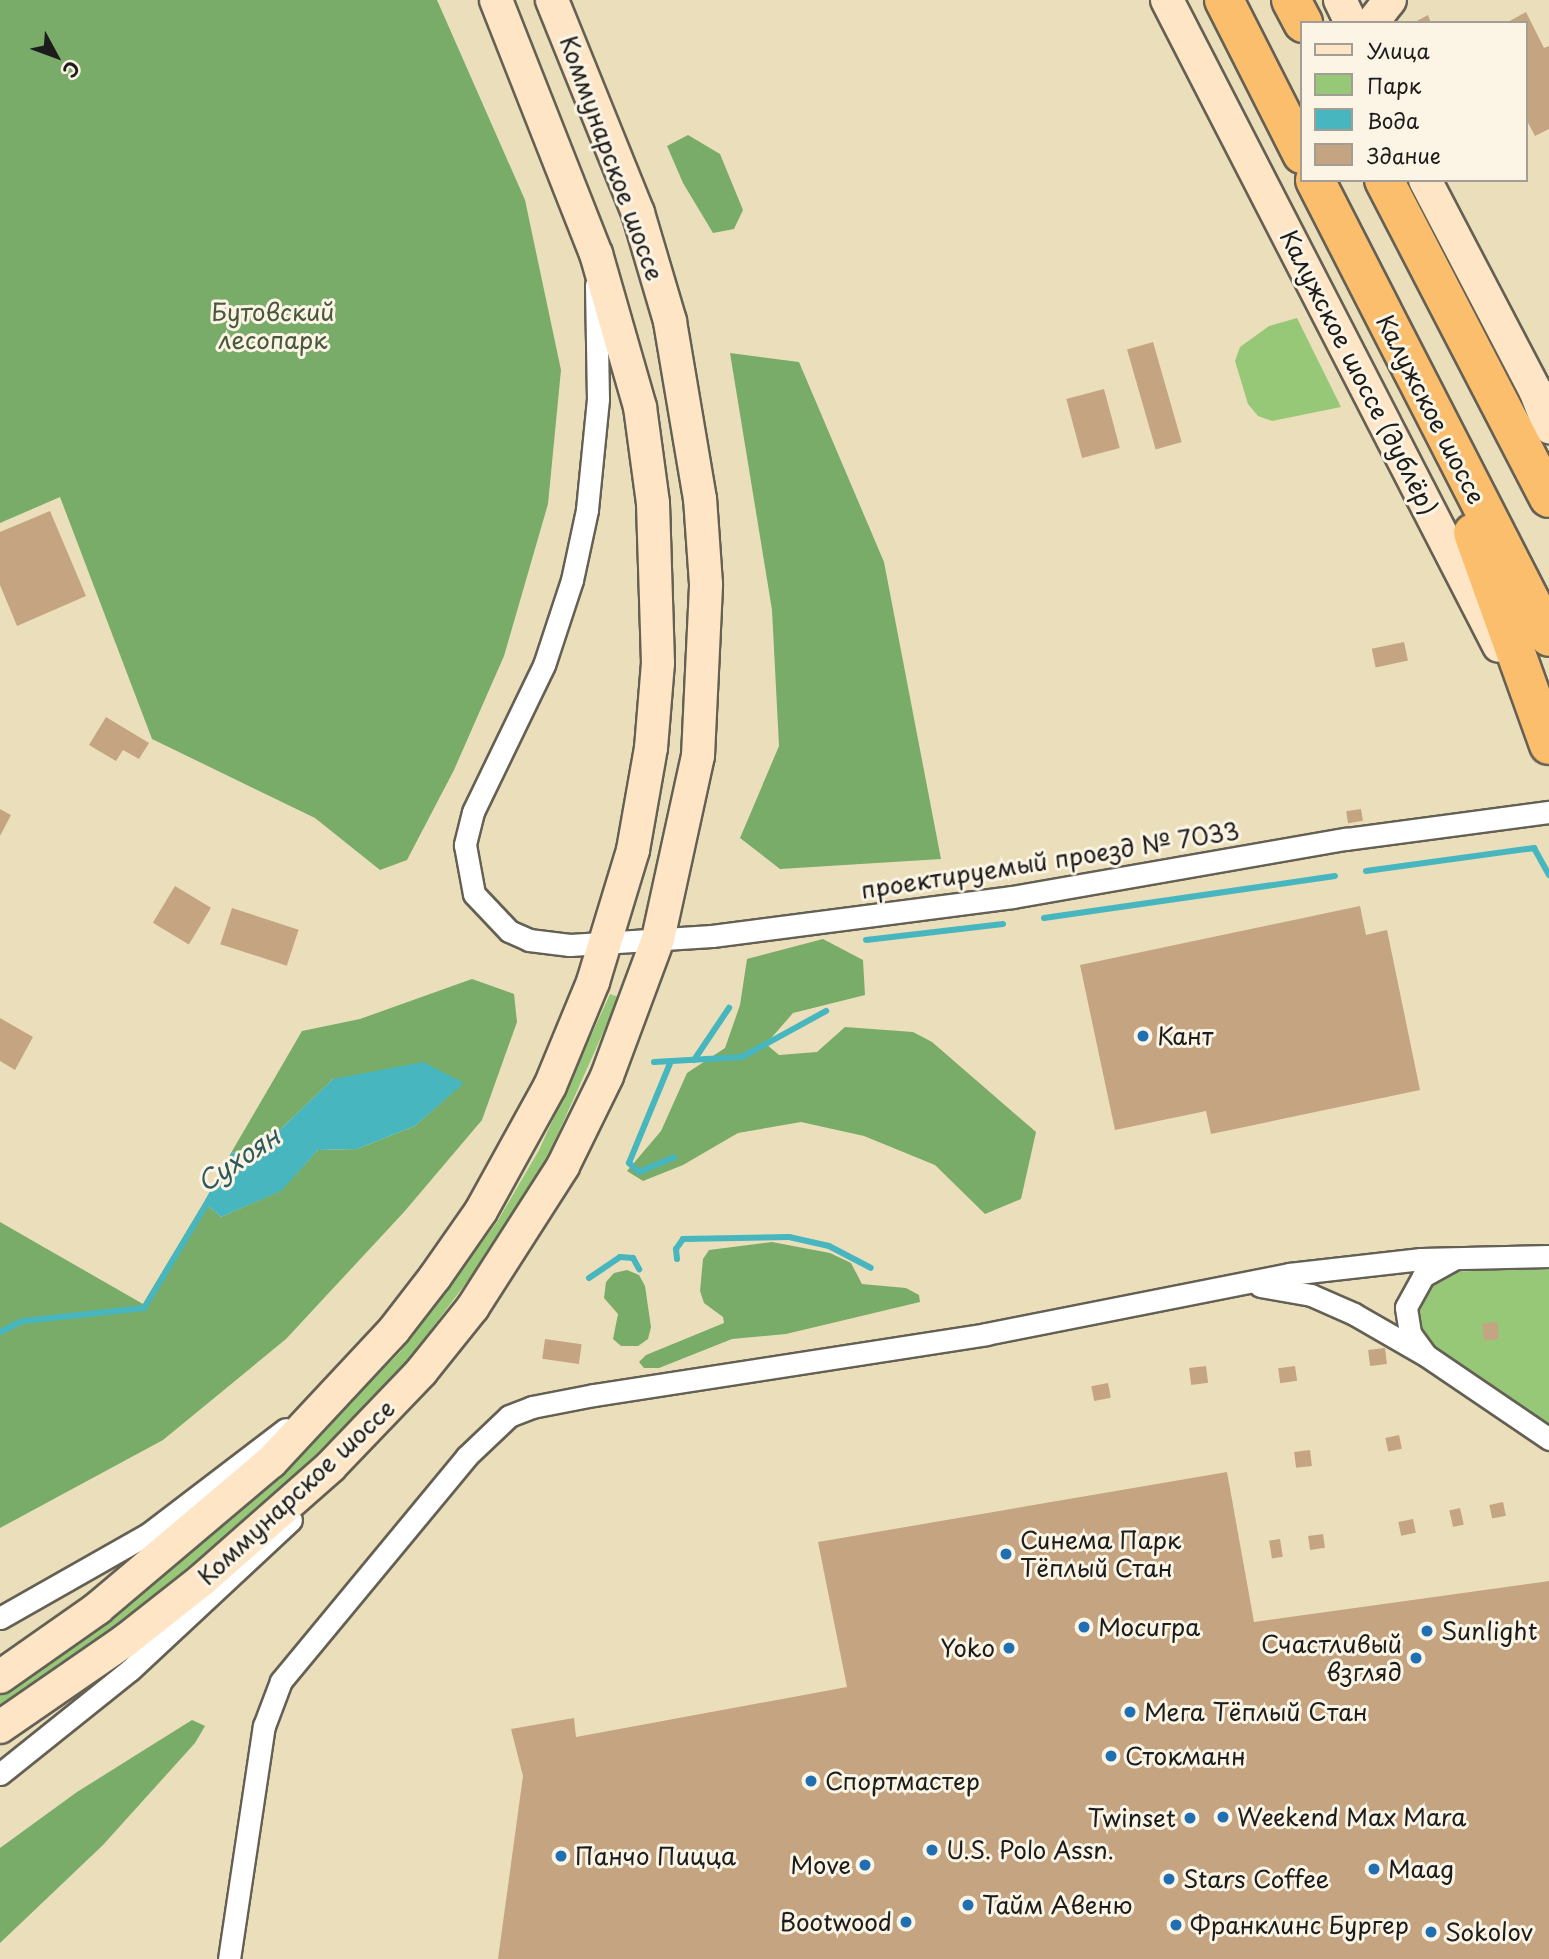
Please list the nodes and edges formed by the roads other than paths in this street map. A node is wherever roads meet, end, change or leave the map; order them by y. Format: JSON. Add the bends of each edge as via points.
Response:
{"nodes":[{"id":1,"x":496,"y":0,"type":"edge"},
{"id":2,"x":552,"y":0,"type":"edge"},
{"id":3,"x":1167,"y":0,"type":"edge"},
{"id":4,"x":1224,"y":0,"type":"edge"},
{"id":5,"x":1291,"y":0,"type":"edge"},
{"id":6,"x":1340,"y":0,"type":"edge"},
{"id":7,"x":1390,"y":0,"type":"edge"},
{"id":8,"x":1302,"y":21,"type":"edge"},
{"id":9,"x":1350,"y":21,"type":"edge"},
{"id":10,"x":1374,"y":21,"type":"edge"},
{"id":11,"x":1300,"y":150,"type":"edge"},
{"id":12,"x":1316,"y":182,"type":"edge"},
{"id":13,"x":1385,"y":182,"type":"edge"},
{"id":14,"x":1426,"y":182,"type":"edge"},
{"id":15,"x":596,"y":254,"type":"junction"},
{"id":16,"x":1432,"y":415,"type":"junction"},
{"id":17,"x":1549,"y":427,"type":"edge"},
{"id":18,"x":1549,"y":498,"type":"edge"},
{"id":19,"x":1549,"y":637,"type":"edge"},
{"id":20,"x":1545,"y":738,"type":"edge"},
{"id":21,"x":1549,"y":812,"type":"edge"},
{"id":22,"x":658,"y":939,"type":"junction"},
{"id":23,"x":605,"y":944,"type":"junction"},
{"id":24,"x":1464,"y":1256,"type":"junction"},
{"id":25,"x":1549,"y":1256,"type":"edge"},
{"id":26,"x":1251,"y":1284,"type":"junction"},
{"id":27,"x":1427,"y":1356,"type":"junction"},
{"id":28,"x":356,"y":1373,"type":"junction"},
{"id":29,"x":400,"y":1396,"type":"junction"},
{"id":30,"x":1523,"y":1419,"type":"junction"},
{"id":31,"x":1549,"y":1432,"type":"edge"},
{"id":32,"x":1549,"y":1439,"type":"edge"},
{"id":33,"x":0,"y":1618,"type":"edge"},
{"id":34,"x":0,"y":1677,"type":"edge"},
{"id":35,"x":0,"y":1727,"type":"edge"},
{"id":36,"x":0,"y":1774,"type":"edge"},
{"id":37,"x":229,"y":1959,"type":"edge"}],
"edges":[{"from":1,"to":15,"type":"main road","name":"Коммунарское шоссе"},
{"from":2,"to":22,"type":"main road","name":"Коммунарское шоссе","via":[[638,213],[667,309],[700,499],[706,584],[698,756]]},
{"from":3,"to":20,"type":"main road","name":"Калужское шоссе (дублёр)"},
{"from":4,"to":11,"type":"highway"},
{"from":5,"to":8,"type":"highway"},
{"from":6,"to":9,"type":"main road"},
{"from":7,"to":10,"type":"main road"},
{"from":12,"to":16,"type":"highway","name":"Калужское шоссе"},
{"from":13,"to":18,"type":"highway"},
{"from":14,"to":17,"type":"main road","via":[[1535,390]]},
{"from":15,"to":23,"type":"main road","name":"Коммунарское шоссе","via":[[640,407],[658,587],[651,748],[633,850]]},
{"from":15,"to":23,"type":"street","name":"проектируемый проезд № 7033","via":[[598,399],[587,510],[572,580],[544,665],[473,812],[465,845],[474,894],[492,918],[529,940]]},
{"from":16,"to":19,"type":"highway","name":"Калужское шоссе"},
{"from":16,"to":20,"type":"highway"},
{"from":21,"to":22,"type":"street","name":"проектируемый проезд № 7033","via":[[1346,839],[1012,897]]},
{"from":22,"to":23,"type":"street","name":"проектируемый проезд № 7033"},
{"from":22,"to":29,"type":"main road","name":"Коммунарское шоссе","via":[[607,1076],[563,1166],[473,1307]]},
{"from":23,"to":28,"type":"main road","name":"Коммунарское шоссе","via":[[564,1056],[513,1157],[435,1277]]},
{"from":24,"to":25,"type":"street"},
{"from":24,"to":26,"type":"street","via":[[1348,1266]]},
{"from":24,"to":27,"type":"street","via":[[1423,1276],[1406,1307],[1410,1333]]},
{"from":26,"to":27,"type":"street","via":[[1311,1296]]},
{"from":26,"to":37,"type":"street","via":[[986,1334],[586,1397],[509,1416],[466,1457],[281,1681],[264,1726]]},
{"from":27,"to":30,"type":"street"},
{"from":28,"to":33,"type":"street","via":[[148,1534]]},
{"from":28,"to":34,"type":"main road","name":"Коммунарское шоссе","via":[[271,1462],[173,1548]]},
{"from":29,"to":35,"type":"main road","name":"Коммунарское шоссе","via":[[298,1497],[202,1580],[126,1640]]},
{"from":29,"to":36,"type":"street","via":[[286,1525],[203,1605],[71,1720]]},
{"from":30,"to":31,"type":"street"},
{"from":30,"to":32,"type":"street"}]}
